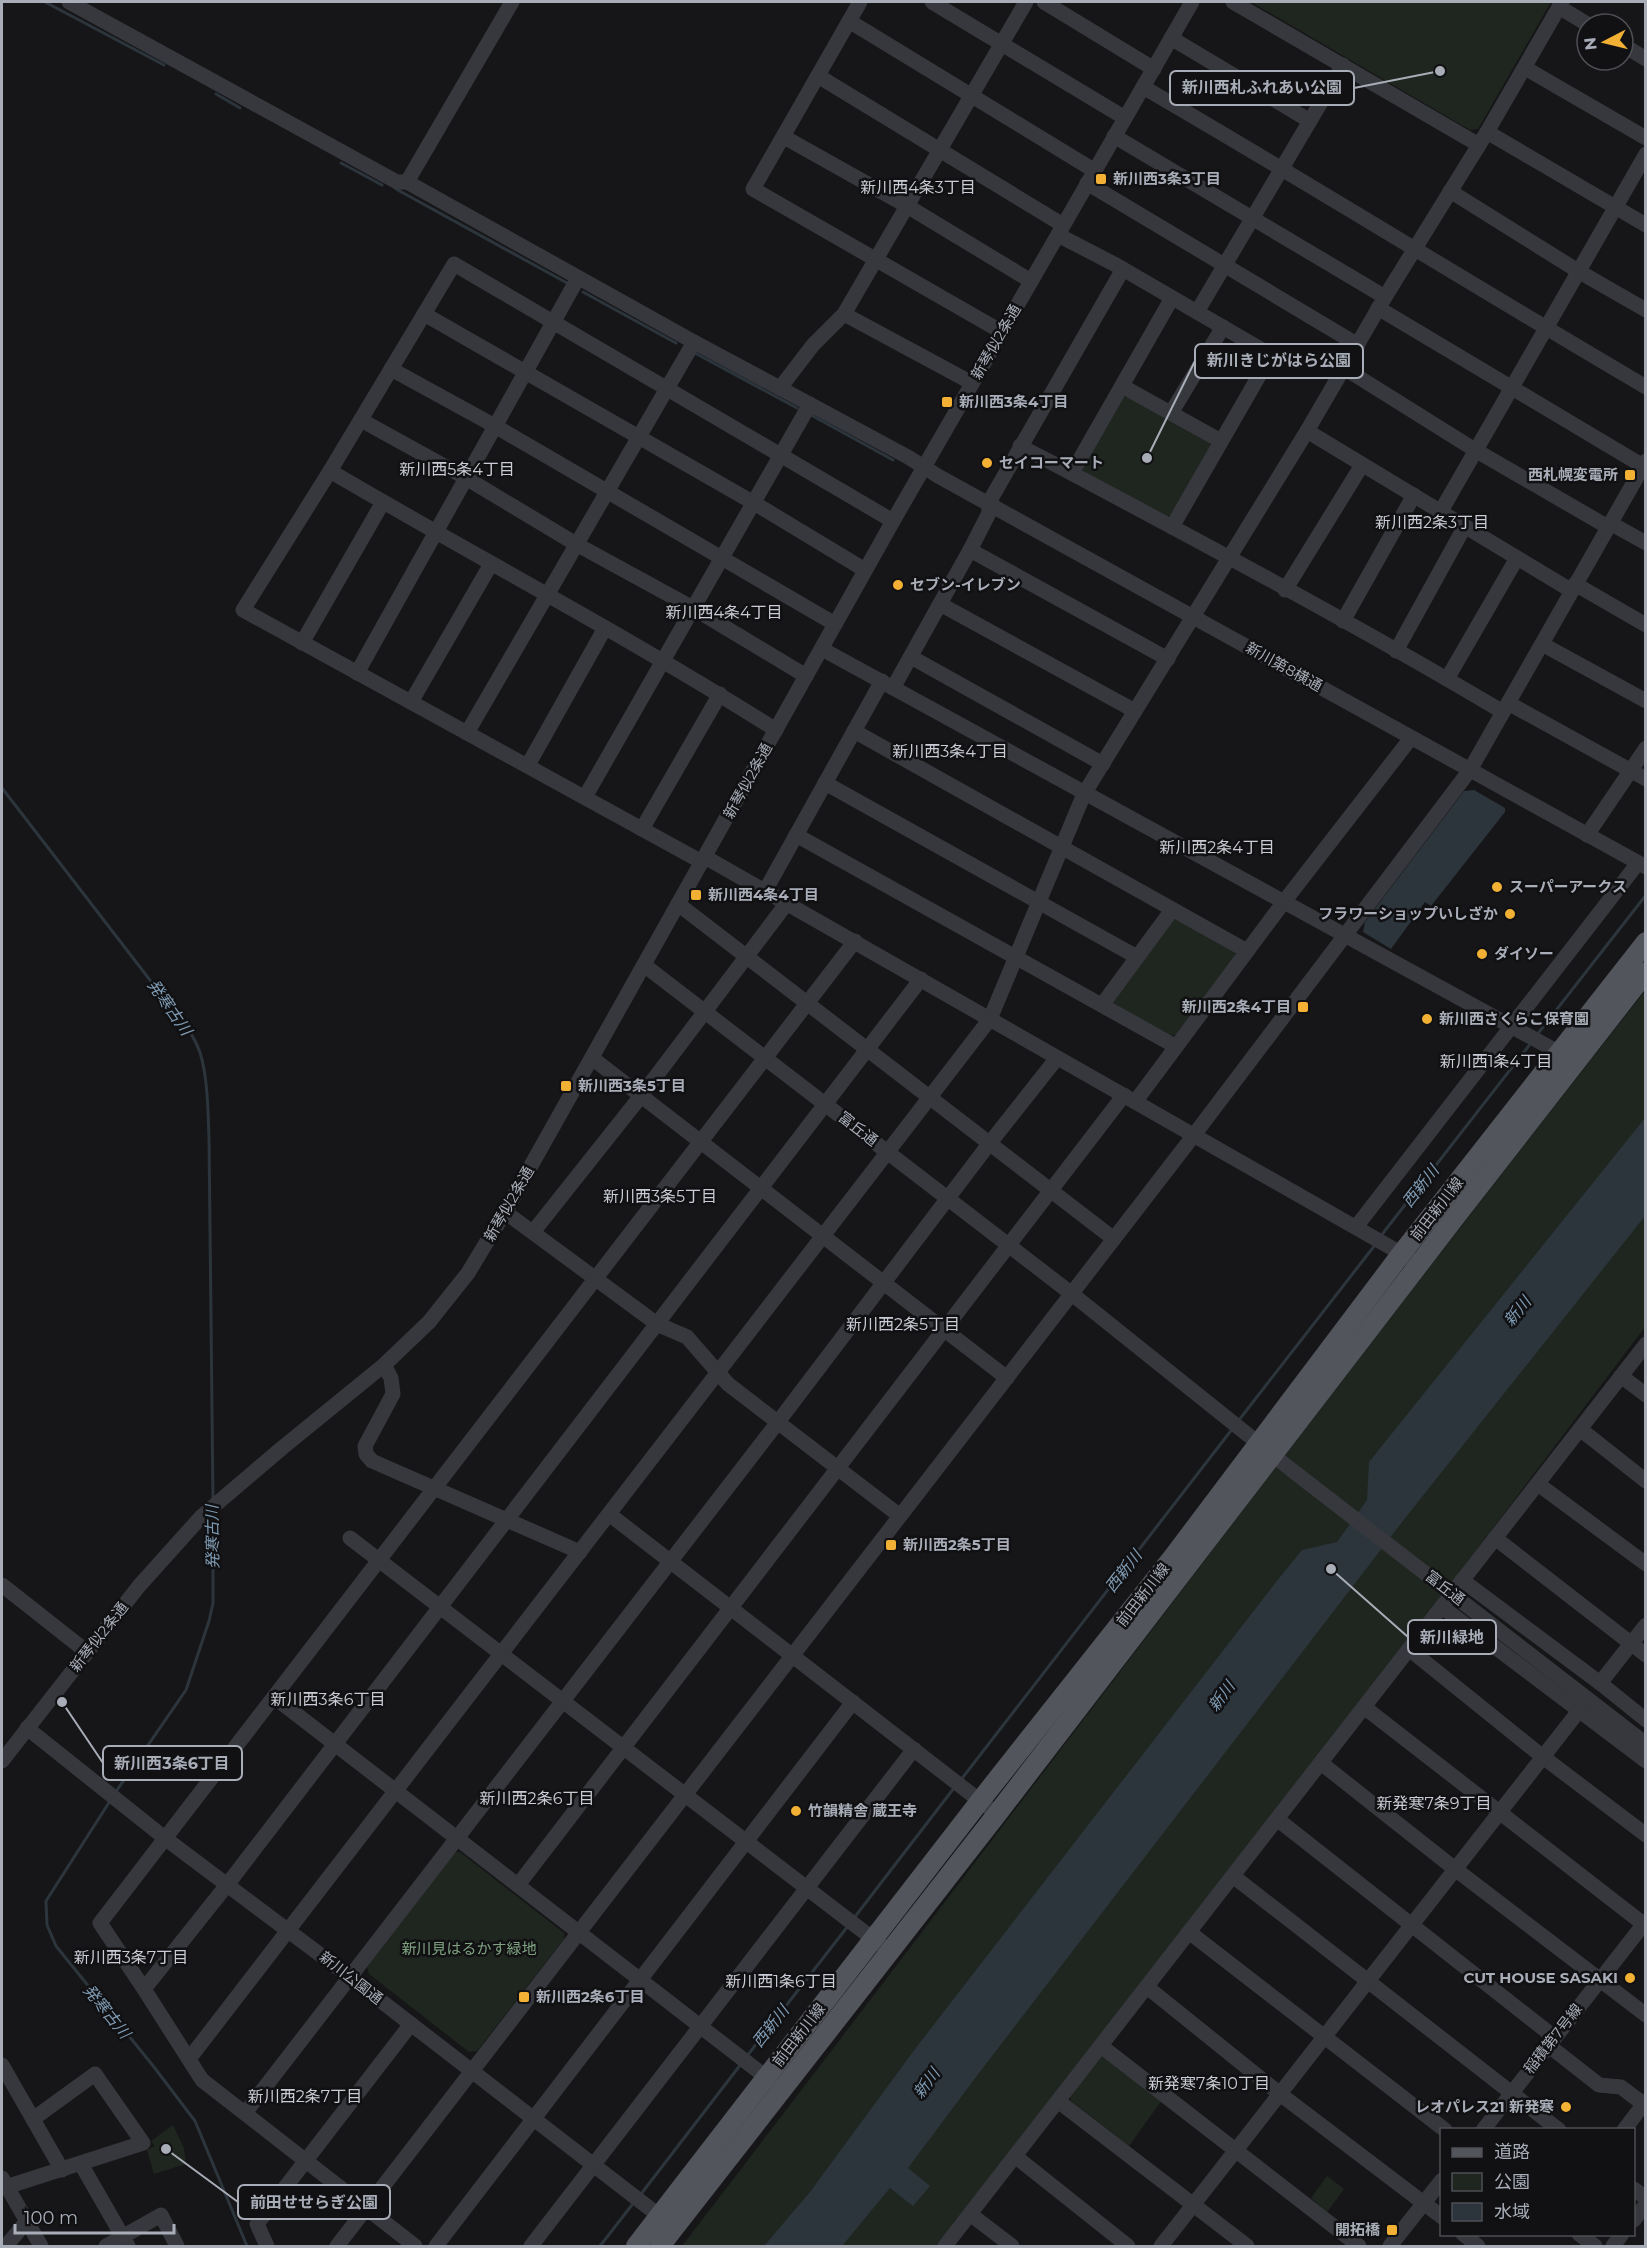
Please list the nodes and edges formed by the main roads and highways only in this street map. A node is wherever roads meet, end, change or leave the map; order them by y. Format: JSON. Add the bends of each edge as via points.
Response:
{"nodes":[{"id":1,"x":1646,"y":942,"type":"edge"},
{"id":2,"x":1646,"y":972,"type":"edge"},
{"id":3,"x":1265,"y":1448,"type":"junction"},
{"id":4,"x":775,"y":2083,"type":"junction"},
{"id":5,"x":667,"y":2222,"type":"junction"},
{"id":6,"x":636,"y":2247,"type":"edge"},
{"id":7,"x":660,"y":2247,"type":"edge"}],
"edges":[{"from":1,"to":3,"type":"main road","name":"前田新川線","via":[[1402,1253]]},
{"from":2,"to":3,"type":"main road","name":"前田新川線","via":[[1419,1264]]},
{"from":3,"to":4,"type":"main road","name":"前田新川線","via":[[997,1814],[889,1952]]},
{"from":3,"to":4,"type":"main road","name":"前田新川線","via":[[973,1795],[866,1933]]},
{"from":4,"to":5,"type":"main road","name":"前田新川線"},
{"from":5,"to":6,"type":"main road","name":"前田新川線"},
{"from":5,"to":7,"type":"main road","name":"前田新川線"}]}
